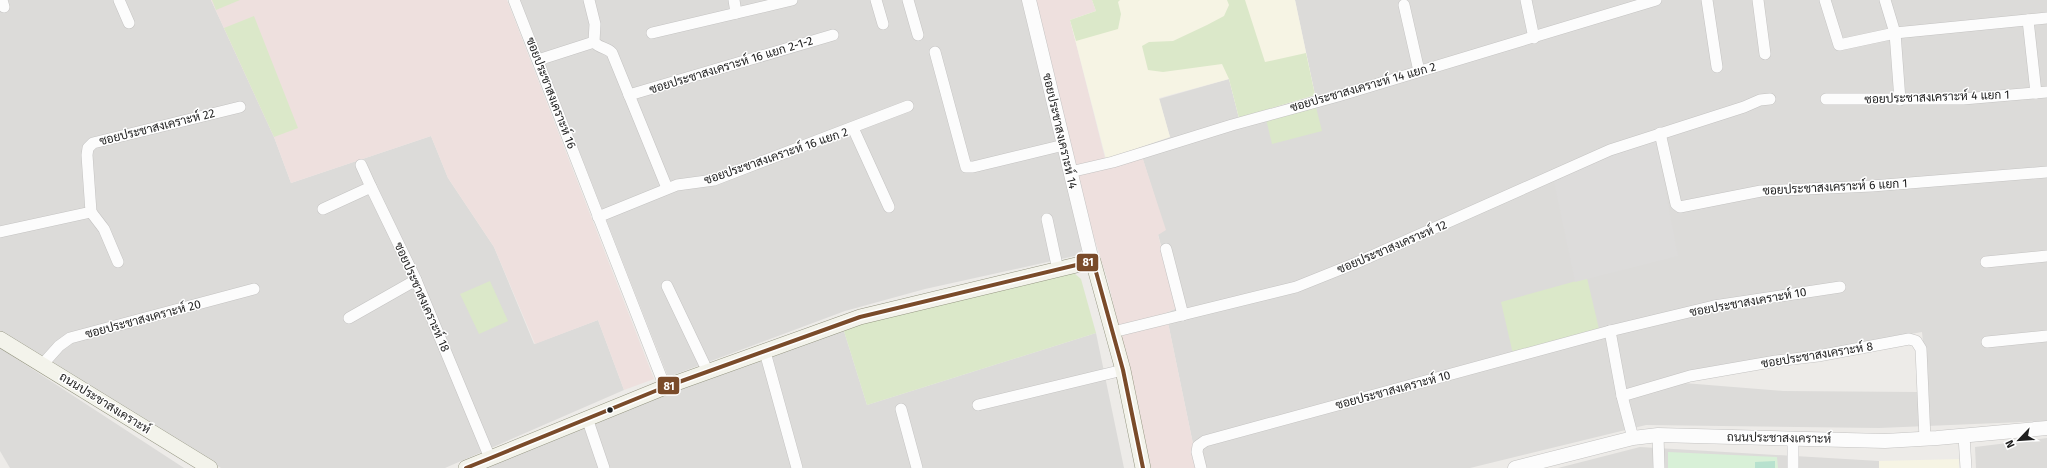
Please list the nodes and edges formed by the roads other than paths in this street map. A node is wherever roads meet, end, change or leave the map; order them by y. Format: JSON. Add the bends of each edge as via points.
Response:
{"nodes":[{"id":1,"x":119,"y":0,"type":"edge"},
{"id":2,"x":514,"y":0,"type":"edge"},
{"id":3,"x":589,"y":0,"type":"edge"},
{"id":4,"x":734,"y":0,"type":"edge"},
{"id":5,"x":792,"y":0,"type":"edge"},
{"id":6,"x":876,"y":0,"type":"edge"},
{"id":7,"x":908,"y":0,"type":"edge"},
{"id":8,"x":1029,"y":0,"type":"edge"},
{"id":9,"x":1526,"y":0,"type":"edge"},
{"id":10,"x":1652,"y":0,"type":"edge"},
{"id":11,"x":1707,"y":0,"type":"edge"},
{"id":12,"x":1758,"y":0,"type":"edge"},
{"id":13,"x":1825,"y":0,"type":"edge"},
{"id":14,"x":1885,"y":0,"type":"edge"},
{"id":15,"x":1404,"y":5,"type":"dead end"},
{"id":16,"x":736,"y":13,"type":"junction"},
{"id":17,"x":2047,"y":18,"type":"edge"},
{"id":18,"x":2028,"y":20,"type":"junction"},
{"id":19,"x":129,"y":22,"type":"dead end"},
{"id":20,"x":883,"y":24,"type":"dead end"},
{"id":21,"x":652,"y":33,"type":"dead end"},
{"id":22,"x":1895,"y":33,"type":"junction"},
{"id":23,"x":833,"y":34,"type":"dead end"},
{"id":24,"x":918,"y":36,"type":"dead end"},
{"id":25,"x":1534,"y":38,"type":"junction"},
{"id":26,"x":594,"y":42,"type":"junction"},
{"id":27,"x":935,"y":52,"type":"dead end"},
{"id":28,"x":1764,"y":54,"type":"dead end"},
{"id":29,"x":538,"y":60,"type":"junction"},
{"id":30,"x":1717,"y":67,"type":"dead end"},
{"id":31,"x":1419,"y":71,"type":"junction"},
{"id":32,"x":2041,"y":92,"type":"edge"},
{"id":33,"x":629,"y":95,"type":"junction"},
{"id":34,"x":1770,"y":99,"type":"dead end"},
{"id":35,"x":1826,"y":99,"type":"dead end"},
{"id":36,"x":1900,"y":100,"type":"junction"},
{"id":37,"x":908,"y":106,"type":"dead end"},
{"id":38,"x":240,"y":107,"type":"dead end"},
{"id":39,"x":853,"y":128,"type":"junction"},
{"id":40,"x":1660,"y":133,"type":"junction"},
{"id":41,"x":1064,"y":145,"type":"junction"},
{"id":42,"x":361,"y":165,"type":"dead end"},
{"id":43,"x":1070,"y":172,"type":"junction"},
{"id":44,"x":2047,"y":172,"type":"edge"},
{"id":45,"x":371,"y":187,"type":"junction"},
{"id":46,"x":667,"y":188,"type":"junction"},
{"id":47,"x":889,"y":207,"type":"dead end"},
{"id":48,"x":323,"y":209,"type":"dead end"},
{"id":49,"x":91,"y":212,"type":"junction"},
{"id":50,"x":598,"y":217,"type":"junction"},
{"id":51,"x":1047,"y":220,"type":"dead end"},
{"id":52,"x":0,"y":232,"type":"edge"},
{"id":53,"x":1166,"y":248,"type":"dead end"},
{"id":54,"x":2047,"y":256,"type":"edge"},
{"id":55,"x":1092,"y":261,"type":"junction"},
{"id":56,"x":118,"y":262,"type":"dead end"},
{"id":57,"x":1986,"y":262,"type":"dead end"},
{"id":58,"x":1058,"y":270,"type":"junction"},
{"id":59,"x":416,"y":280,"type":"junction"},
{"id":60,"x":668,"y":286,"type":"dead end"},
{"id":61,"x":1840,"y":287,"type":"dead end"},
{"id":62,"x":254,"y":289,"type":"dead end"},
{"id":63,"x":1183,"y":315,"type":"junction"},
{"id":64,"x":349,"y":318,"type":"dead end"},
{"id":65,"x":1610,"y":331,"type":"junction"},
{"id":66,"x":1113,"y":332,"type":"junction"},
{"id":67,"x":2047,"y":336,"type":"edge"},
{"id":68,"x":0,"y":338,"type":"edge"},
{"id":69,"x":1988,"y":342,"type":"dead end"},
{"id":70,"x":765,"y":352,"type":"junction"},
{"id":71,"x":42,"y":365,"type":"junction"},
{"id":72,"x":1123,"y":370,"type":"junction"},
{"id":73,"x":708,"y":372,"type":"junction"},
{"id":74,"x":665,"y":388,"type":"junction"},
{"id":75,"x":1622,"y":396,"type":"junction"},
{"id":76,"x":978,"y":405,"type":"dead end"},
{"id":77,"x":901,"y":409,"type":"dead end"},
{"id":78,"x":587,"y":418,"type":"junction"},
{"id":79,"x":2047,"y":428,"type":"edge"},
{"id":80,"x":1658,"y":435,"type":"junction"},
{"id":81,"x":1964,"y":436,"type":"junction"},
{"id":82,"x":1633,"y":438,"type":"junction"},
{"id":83,"x":1793,"y":438,"type":"junction"},
{"id":84,"x":1925,"y":439,"type":"junction"},
{"id":85,"x":490,"y":458,"type":"junction"},
{"id":86,"x":202,"y":467,"type":"edge"},
{"id":87,"x":1520,"y":467,"type":"edge"},
{"id":88,"x":466,"y":468,"type":"edge"},
{"id":89,"x":604,"y":468,"type":"edge"},
{"id":90,"x":797,"y":468,"type":"edge"},
{"id":91,"x":917,"y":468,"type":"edge"},
{"id":92,"x":1143,"y":468,"type":"edge"},
{"id":93,"x":1201,"y":468,"type":"edge"},
{"id":94,"x":1659,"y":468,"type":"edge"},
{"id":95,"x":1794,"y":468,"type":"edge"},
{"id":96,"x":1966,"y":468,"type":"edge"}],
"edges":[{"from":1,"to":19,"type":"street"},
{"from":2,"to":29,"type":"street","name":"ซอยประชาสงเคราะห์ 16"},
{"from":3,"to":26,"type":"street","via":[[595,24]]},
{"from":4,"to":16,"type":"street"},
{"from":5,"to":16,"type":"street"},
{"from":6,"to":20,"type":"street"},
{"from":7,"to":24,"type":"street"},
{"from":8,"to":41,"type":"street","name":"ซอยประชาสงเคราะห์ 14"},
{"from":9,"to":25,"type":"street"},
{"from":10,"to":25,"type":"street","name":"ซอยประชาสงเคราะห์ 14 แยก 2"},
{"from":11,"to":30,"type":"street"},
{"from":12,"to":28,"type":"street"},
{"from":13,"to":22,"type":"street","via":[[1839,45]]},
{"from":14,"to":22,"type":"street"},
{"from":15,"to":31,"type":"street"},
{"from":16,"to":21,"type":"street"},
{"from":17,"to":18,"type":"street"},
{"from":18,"to":22,"type":"street"},
{"from":18,"to":32,"type":"street"},
{"from":22,"to":36,"type":"street"},
{"from":23,"to":33,"type":"street","name":"ซอยประชาสงเคราะห์ 16 แยก 2-1-2"},
{"from":25,"to":31,"type":"street","name":"ซอยประชาสงเคราะห์ 14 แยก 2"},
{"from":26,"to":29,"type":"street"},
{"from":26,"to":33,"type":"street","via":[[612,53]]},
{"from":27,"to":41,"type":"street","via":[[966,167]]},
{"from":29,"to":50,"type":"street","name":"ซอยประชาสงเคราะห์ 16"},
{"from":31,"to":43,"type":"street","name":"ซอยประชาสงเคราะห์ 14 แยก 2"},
{"from":32,"to":36,"type":"street","name":"ซอยประชาสงเคราะห์ 4 แยก 1"},
{"from":33,"to":46,"type":"street"},
{"from":34,"to":40,"type":"street"},
{"from":35,"to":36,"type":"street","name":"ซอยประชาสงเคราะห์ 4 แยก 1"},
{"from":37,"to":39,"type":"street","name":"ซอยประชาสงเคราะห์ 16 แยก 2"},
{"from":38,"to":49,"type":"street","name":"ซอยประชาสงเคราะห์ 22","via":[[93,143],[87,154]]},
{"from":39,"to":46,"type":"street","name":"ซอยประชาสงเคราะห์ 16 แยก 2","via":[[714,180]]},
{"from":39,"to":47,"type":"street"},
{"from":40,"to":44,"type":"street","name":"ซอยประชาสงเคราะห์ 6 แยก 1","via":[[1676,204],[1680,207],[1761,191],[1872,186]]},
{"from":40,"to":63,"type":"street","name":"ซอยประชาสงเคราะห์ 12","via":[[1610,150],[1296,287]]},
{"from":41,"to":43,"type":"street","name":"ซอยประชาสงเคราะห์ 14"},
{"from":42,"to":45,"type":"street","name":"ซอยประชาสงเคราะห์ 18"},
{"from":43,"to":55,"type":"street","name":"ซอยประชาสงเคราะห์ 14"},
{"from":45,"to":48,"type":"street"},
{"from":45,"to":59,"type":"street","name":"ซอยประชาสงเคราะห์ 18"},
{"from":46,"to":50,"type":"street","name":"ซอยประชาสงเคราะห์ 16 แยก 2"},
{"from":49,"to":52,"type":"street"},
{"from":49,"to":56,"type":"street","via":[[104,229]]},
{"from":50,"to":74,"type":"street","name":"ซอยประชาสงเคราะห์ 16"},
{"from":51,"to":58,"type":"street"},
{"from":53,"to":63,"type":"street"},
{"from":54,"to":57,"type":"street"},
{"from":55,"to":58,"type":"main road"},
{"from":55,"to":66,"type":"main road"},
{"from":58,"to":70,"type":"main road","via":[[860,317]]},
{"from":59,"to":64,"type":"street"},
{"from":59,"to":85,"type":"street","name":"ซอยประชาสงเคราะห์ 18"},
{"from":60,"to":73,"type":"street"},
{"from":61,"to":65,"type":"street","name":"ซอยประชาสงเคราะห์ 10","via":[[1714,306]]},
{"from":62,"to":71,"type":"street","name":"ซอยประชาสงเคราะห์ 20","via":[[70,338]]},
{"from":63,"to":66,"type":"street","name":"ซอยประชาสงเคราะห์ 12"},
{"from":65,"to":75,"type":"street"},
{"from":65,"to":93,"type":"street","name":"ซอยประชาสงเคราะห์ 10","via":[[1205,441],[1198,446],[1197,452]]},
{"from":66,"to":72,"type":"main road"},
{"from":67,"to":69,"type":"street"},
{"from":68,"to":71,"type":"main road","name":"ถนนประชาสงเคราะห์"},
{"from":70,"to":73,"type":"main road"},
{"from":70,"to":90,"type":"street"},
{"from":71,"to":86,"type":"main road","name":"ถนนประชาสงเคราะห์"},
{"from":72,"to":76,"type":"street"},
{"from":72,"to":92,"type":"main road"},
{"from":73,"to":74,"type":"main road"},
{"from":74,"to":78,"type":"main road"},
{"from":75,"to":82,"type":"street"},
{"from":75,"to":84,"type":"street","name":"ซอยประชาสงเคราะห์ 8","via":[[1690,376],[1909,339],[1916,341],[1921,349]]},
{"from":77,"to":91,"type":"street"},
{"from":78,"to":85,"type":"main road"},
{"from":78,"to":89,"type":"street"},
{"from":79,"to":81,"type":"street","name":"ถนนประชาสงเคราะห์"},
{"from":80,"to":82,"type":"street","name":"ถนนประชาสงเคราะห์"},
{"from":80,"to":83,"type":"street","name":"ถนนประชาสงเคราะห์"},
{"from":80,"to":94,"type":"street"},
{"from":81,"to":84,"type":"street","name":"ถนนประชาสงเคราะห์"},
{"from":81,"to":96,"type":"street"},
{"from":82,"to":87,"type":"street","name":"ถนนประชาสงเคราะห์"},
{"from":83,"to":84,"type":"street","name":"ถนนประชาสงเคราะห์"},
{"from":83,"to":95,"type":"street"},
{"from":85,"to":88,"type":"main road"}]}
